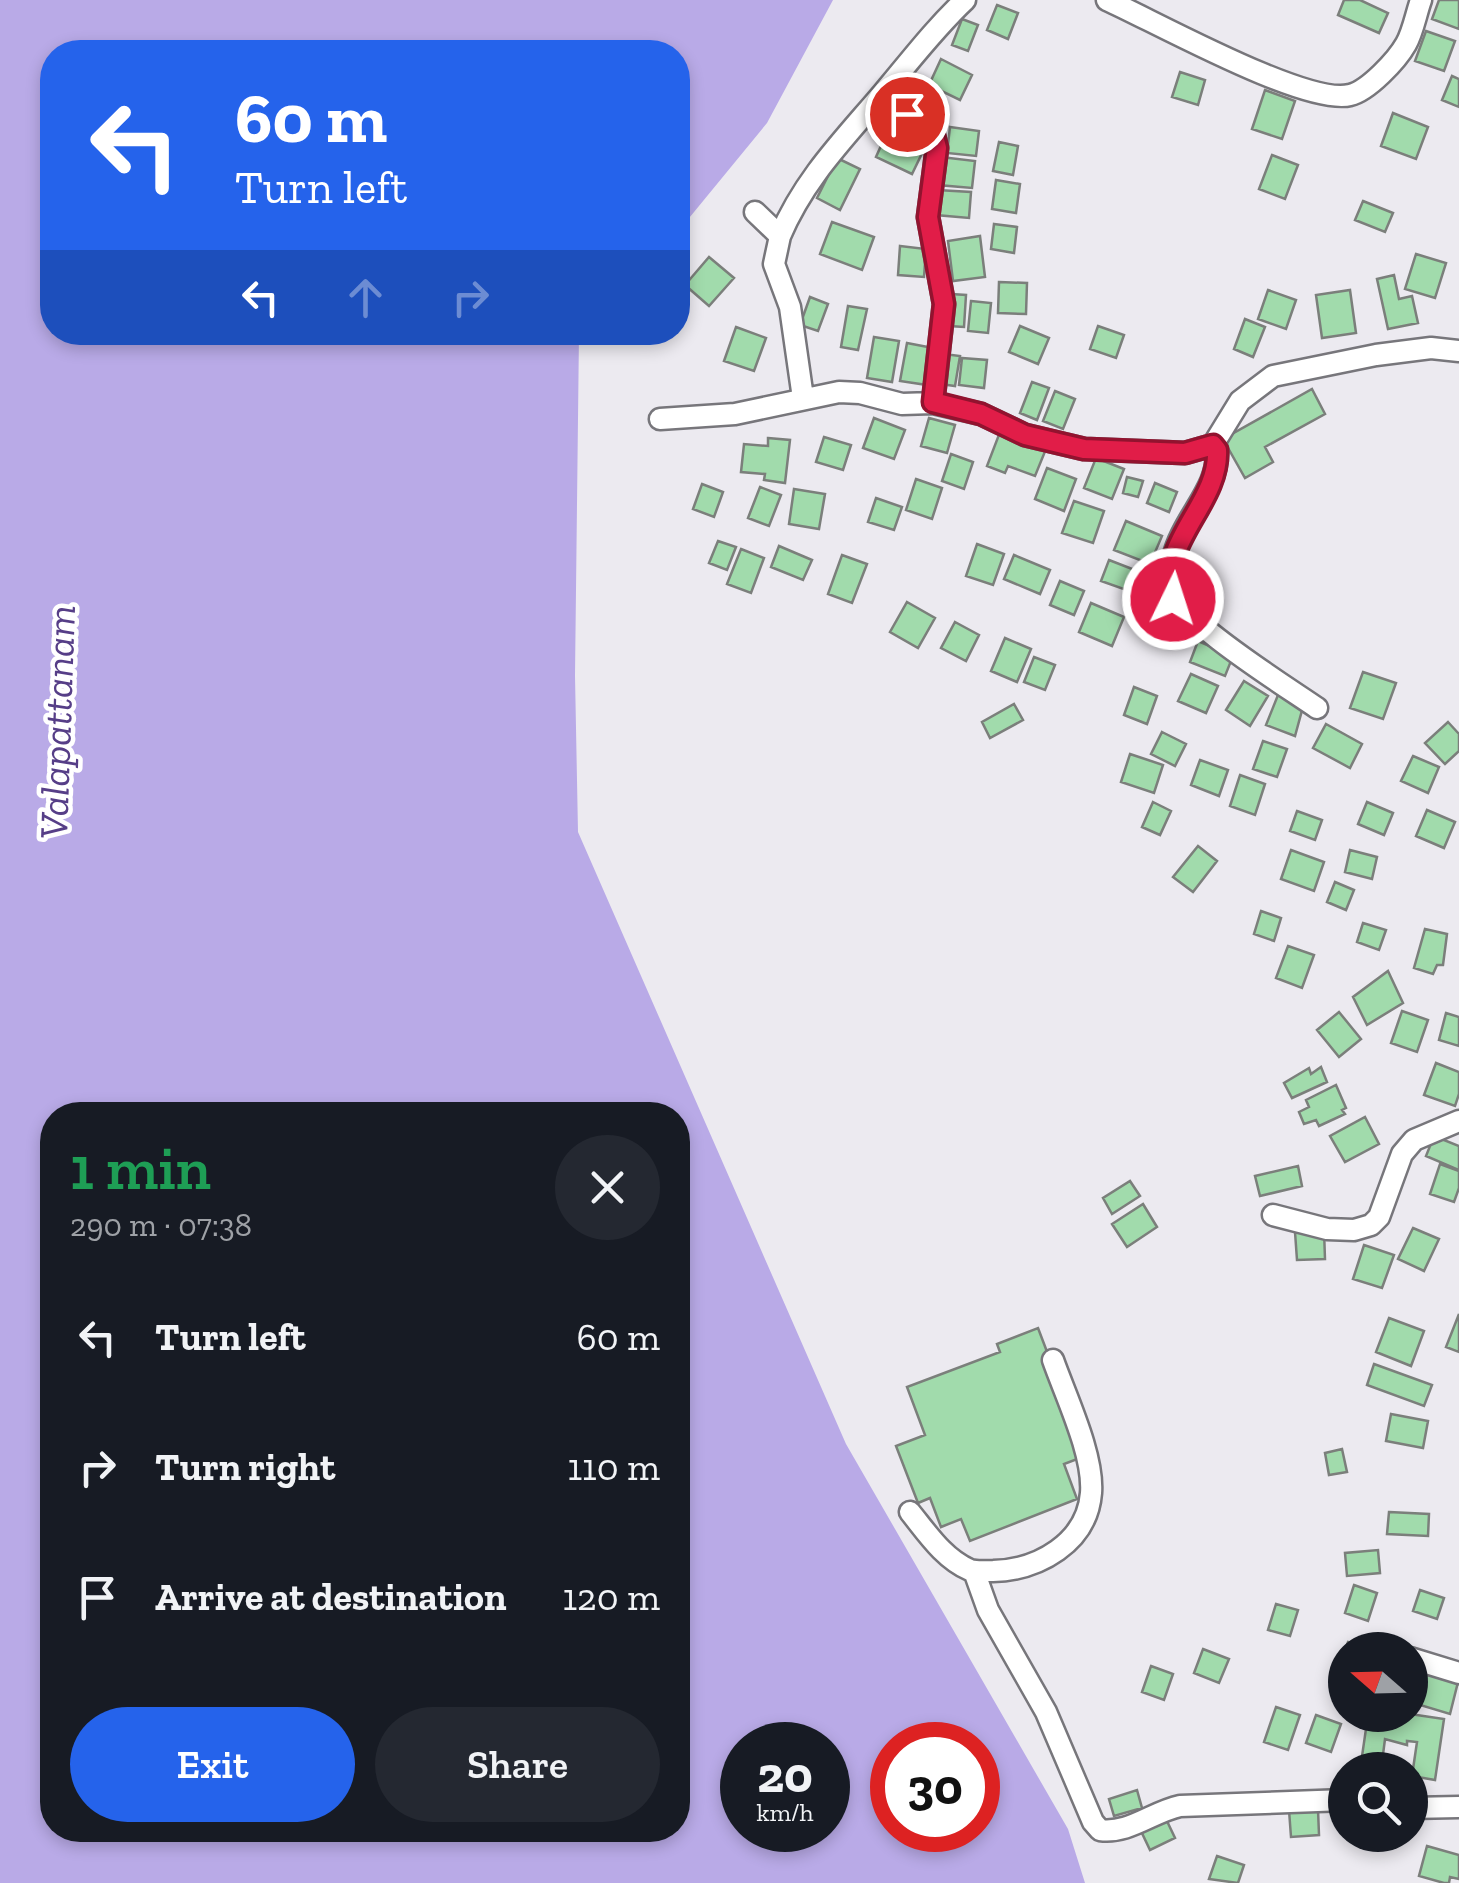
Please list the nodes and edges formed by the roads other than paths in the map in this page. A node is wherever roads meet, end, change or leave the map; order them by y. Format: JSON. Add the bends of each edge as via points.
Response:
{"nodes":[{"id":1,"x":966,"y":0,"type":"edge"},
{"id":2,"x":1107,"y":0,"type":"edge"},
{"id":3,"x":1421,"y":0,"type":"edge"},
{"id":4,"x":881,"y":96,"type":"junction"},
{"id":5,"x":754,"y":212,"type":"dead end"},
{"id":6,"x":780,"y":236,"type":"junction"},
{"id":7,"x":1459,"y":351,"type":"edge"},
{"id":8,"x":803,"y":398,"type":"junction"},
{"id":9,"x":933,"y":402,"type":"junction"},
{"id":10,"x":660,"y":419,"type":"dead end"},
{"id":11,"x":1213,"y":445,"type":"junction"},
{"id":12,"x":1317,"y":708,"type":"dead end"},
{"id":13,"x":1459,"y":1121,"type":"edge"},
{"id":14,"x":1272,"y":1215,"type":"dead end"},
{"id":15,"x":1053,"y":1360,"type":"dead end"},
{"id":16,"x":910,"y":1512,"type":"dead end"},
{"id":17,"x":974,"y":1571,"type":"junction"},
{"id":18,"x":1428,"y":1664,"type":"edge"},
{"id":19,"x":1459,"y":1673,"type":"edge"},
{"id":20,"x":1328,"y":1801,"type":"edge"},
{"id":21,"x":1459,"y":1807,"type":"edge"},
{"id":22,"x":1428,"y":1808,"type":"edge"}],
"edges":[{"from":1,"to":4,"type":"street"},
{"from":2,"to":3,"type":"street","via":[[1216,56],[1321,94],[1349,96],[1371,85],[1406,44]]},
{"from":4,"to":6,"type":"street","via":[[813,174]]},
{"from":4,"to":9,"type":"street","via":[[933,132],[937,148],[928,217],[944,304]]},
{"from":5,"to":6,"type":"street"},
{"from":6,"to":8,"type":"street","via":[[774,264],[790,307]]},
{"from":7,"to":11,"type":"street","via":[[1376,355],[1273,376],[1240,401]]},
{"from":8,"to":9,"type":"street","via":[[840,392],[902,404]]},
{"from":8,"to":10,"type":"street","via":[[735,414]]},
{"from":9,"to":11,"type":"street","via":[[1084,449],[1185,453]]},
{"from":11,"to":12,"type":"street","via":[[1218,466],[1181,535],[1168,582],[1173,599]]},
{"from":13,"to":14,"type":"street","via":[[1414,1140],[1402,1154],[1371,1226],[1327,1228]]},
{"from":15,"to":17,"type":"street","via":[[1087,1459],[1091,1494],[1078,1531],[1049,1558],[1013,1570]]},
{"from":16,"to":17,"type":"street","via":[[936,1546]]},
{"from":17,"to":20,"type":"street","via":[[1100,1830],[1128,1828],[1180,1806]]},
{"from":18,"to":19,"type":"street"},
{"from":21,"to":22,"type":"street"}]}
